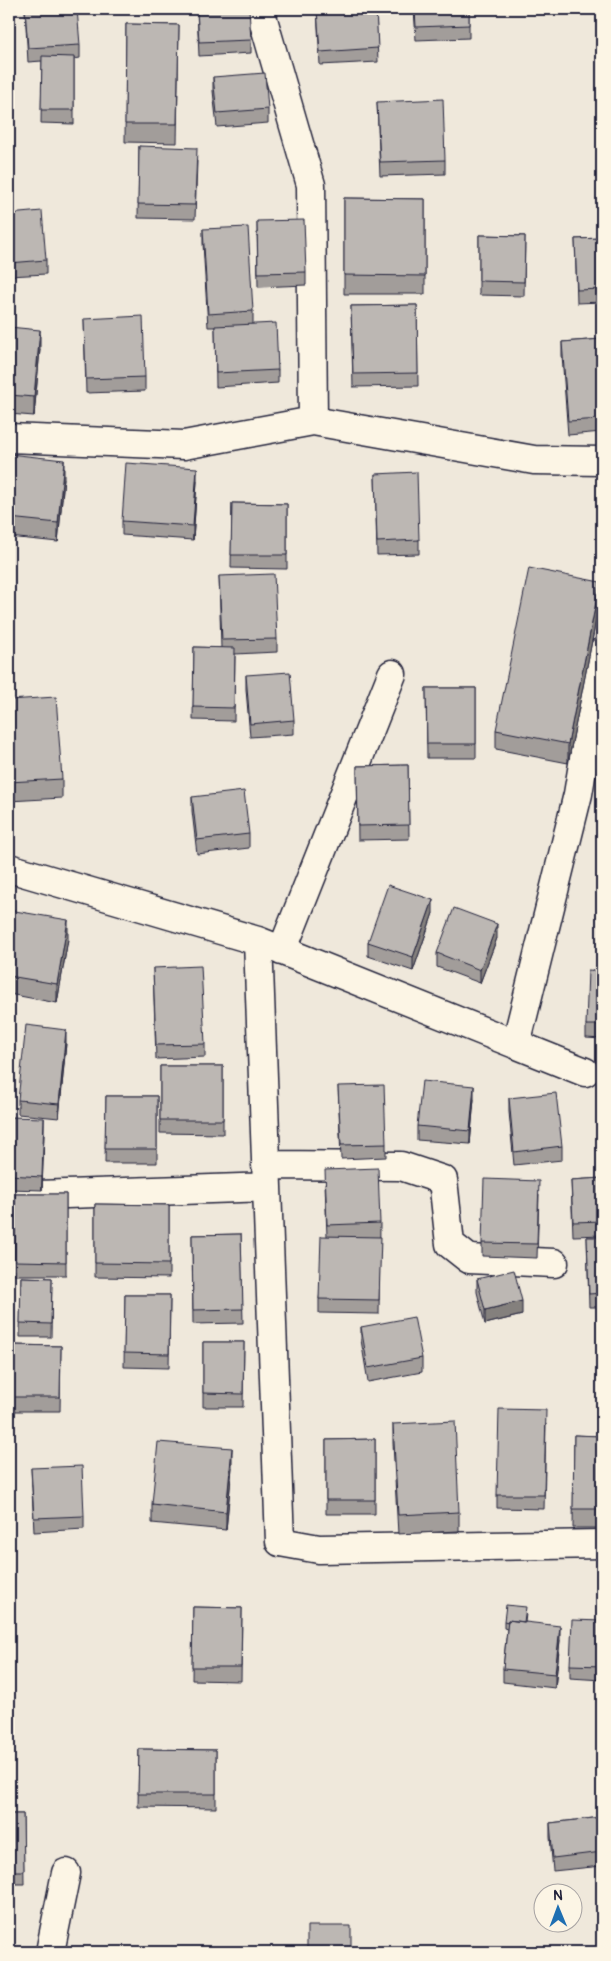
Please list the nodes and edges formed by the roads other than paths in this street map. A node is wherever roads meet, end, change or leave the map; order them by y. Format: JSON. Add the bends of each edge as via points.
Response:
{"nodes":[{"id":1,"x":260,"y":9,"type":"edge"},
{"id":2,"x":313,"y":421,"type":"junction"},
{"id":3,"x":9,"y":438,"type":"edge"},
{"id":4,"x":602,"y":461,"type":"edge"},
{"id":5,"x":602,"y":652,"type":"edge"},
{"id":6,"x":392,"y":674,"type":"dead end"},
{"id":7,"x":9,"y":868,"type":"edge"},
{"id":8,"x":270,"y":946,"type":"junction"},
{"id":9,"x":516,"y":1044,"type":"junction"},
{"id":10,"x":585,"y":1072,"type":"dead end"},
{"id":11,"x":267,"y":1176,"type":"junction"},
{"id":12,"x":9,"y":1196,"type":"edge"},
{"id":13,"x":554,"y":1263,"type":"dead end"},
{"id":14,"x":602,"y":1544,"type":"edge"},
{"id":15,"x":66,"y":1874,"type":"dead end"},
{"id":16,"x":50,"y":1952,"type":"edge"}],
"edges":[{"from":1,"to":2,"type":"street","via":[[311,184]]},
{"from":2,"to":3,"type":"street","via":[[184,445]]},
{"from":2,"to":4,"type":"street","via":[[534,460]]},
{"from":5,"to":9,"type":"street","via":[[578,794]]},
{"from":6,"to":8,"type":"street"},
{"from":7,"to":8,"type":"street"},
{"from":8,"to":9,"type":"street"},
{"from":8,"to":11,"type":"street"},
{"from":9,"to":10,"type":"street"},
{"from":11,"to":12,"type":"street"},
{"from":11,"to":13,"type":"street","via":[[401,1166],[443,1180],[450,1244],[469,1259]]},
{"from":11,"to":14,"type":"street","via":[[280,1542],[319,1549]]},
{"from":15,"to":16,"type":"street"}]}
